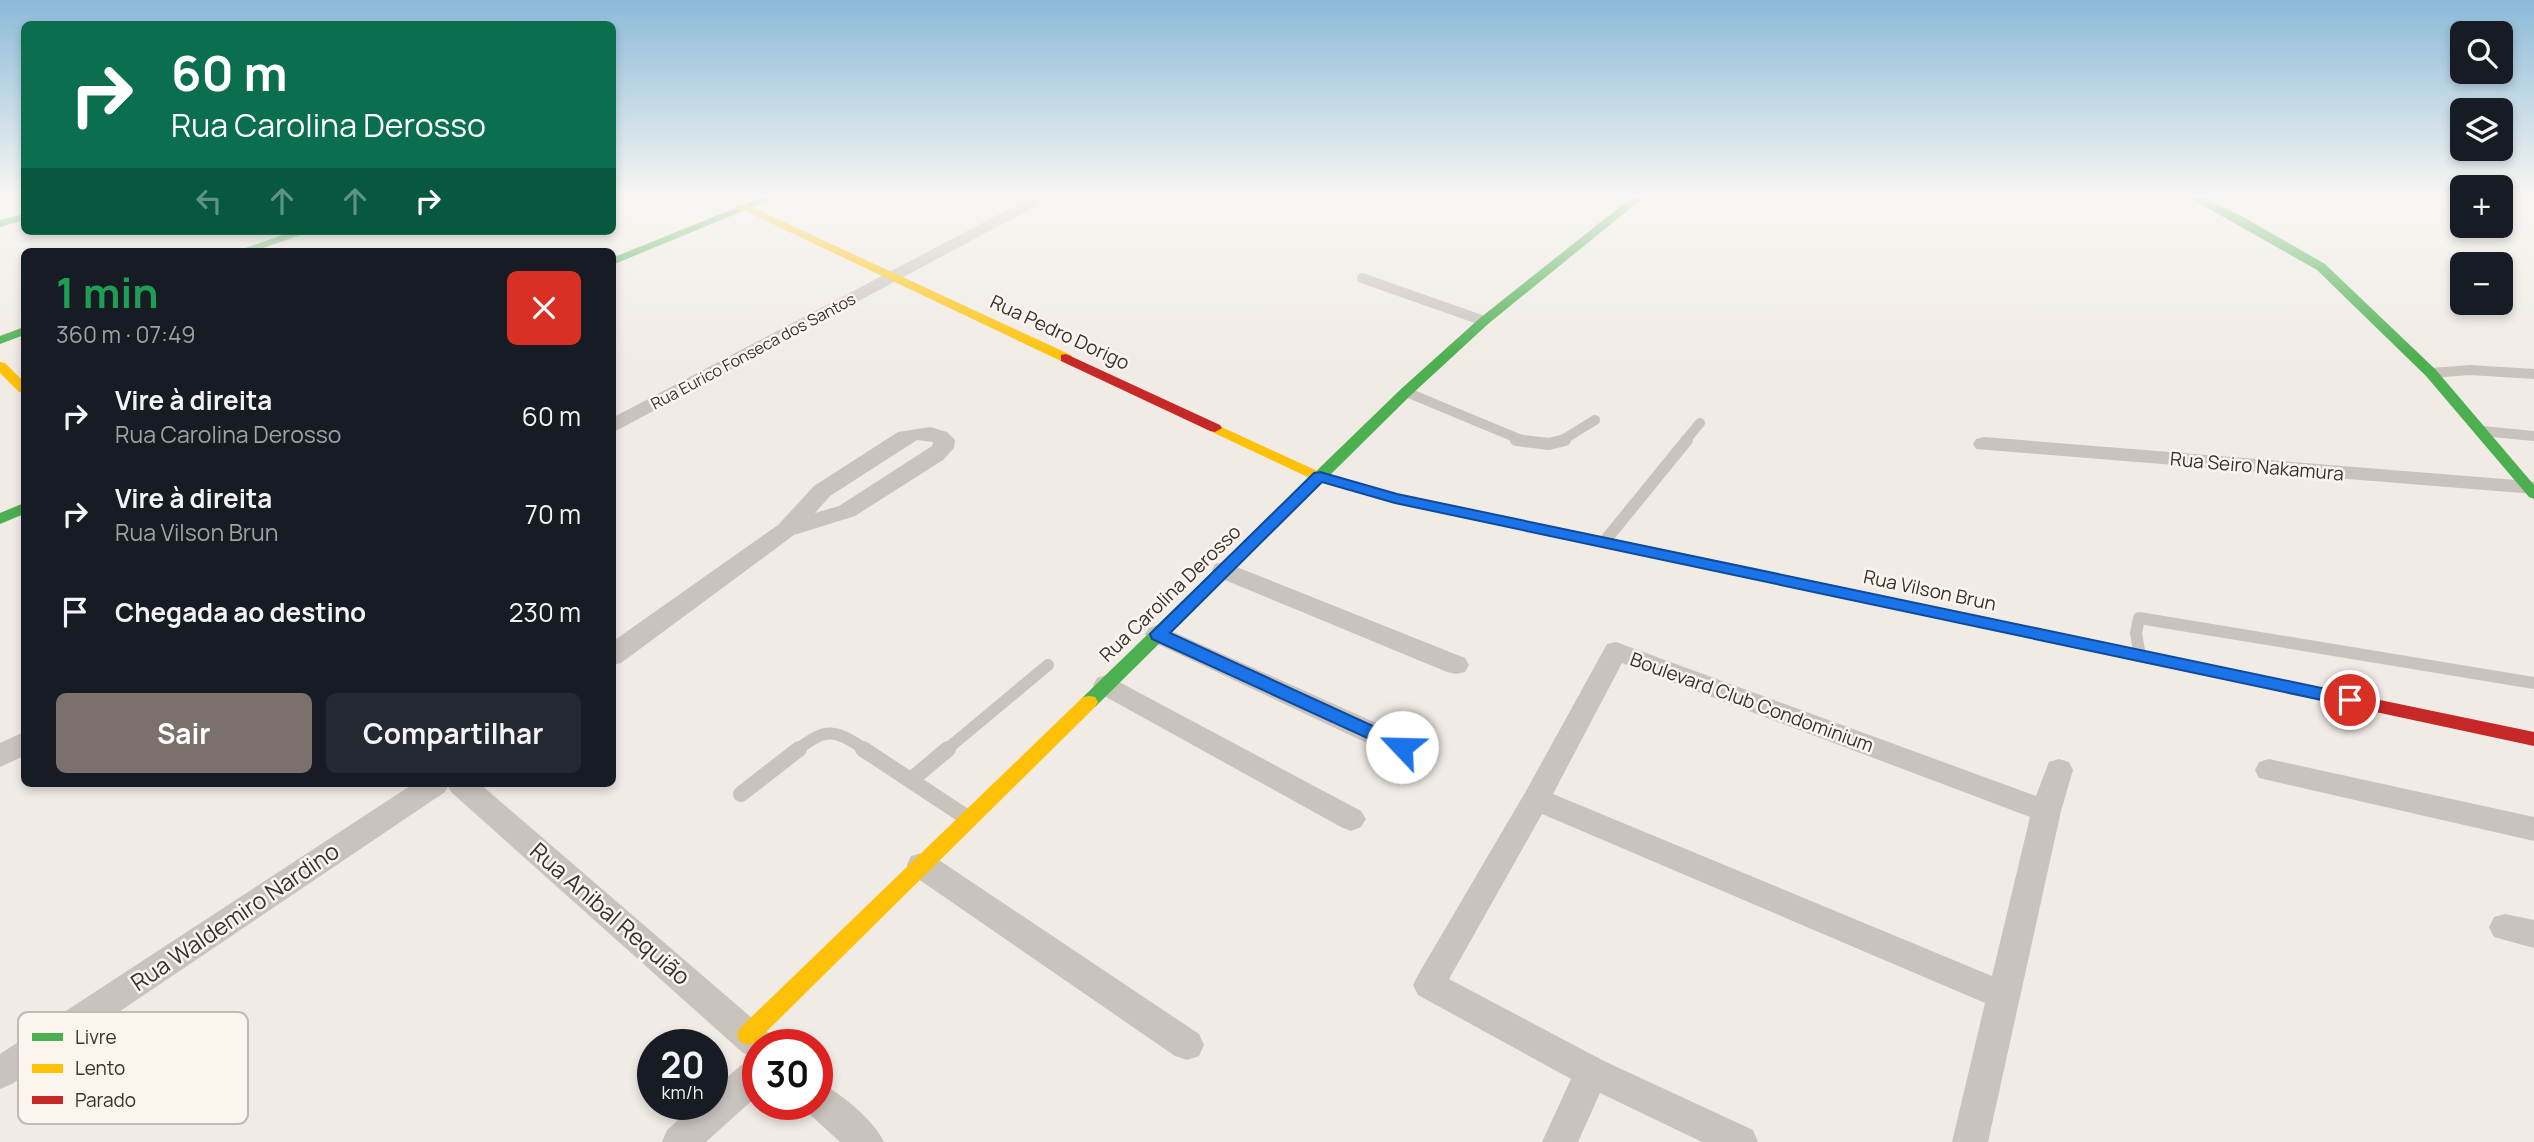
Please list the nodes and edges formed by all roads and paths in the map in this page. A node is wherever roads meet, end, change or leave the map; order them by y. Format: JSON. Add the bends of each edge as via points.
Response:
{"nodes":[{"id":1,"x":638,"y":251,"type":"edge"},
{"id":2,"x":839,"y":251,"type":"edge"},
{"id":3,"x":940,"y":251,"type":"edge"},
{"id":4,"x":1571,"y":251,"type":"edge"},
{"id":5,"x":2294,"y":251,"type":"edge"},
{"id":6,"x":2304,"y":251,"type":"edge"},
{"id":7,"x":616,"y":260,"type":"edge"},
{"id":8,"x":2321,"y":267,"type":"junction"},
{"id":9,"x":892,"y":276,"type":"junction"},
{"id":10,"x":1362,"y":278,"type":"dead end"},
{"id":11,"x":1484,"y":321,"type":"junction"},
{"id":12,"x":21,"y":332,"type":"edge"},
{"id":13,"x":0,"y":340,"type":"edge"},
{"id":14,"x":0,"y":366,"type":"edge"},
{"id":15,"x":2431,"y":373,"type":"junction"},
{"id":16,"x":2534,"y":374,"type":"edge"},
{"id":17,"x":21,"y":385,"type":"edge"},
{"id":18,"x":1406,"y":392,"type":"junction"},
{"id":19,"x":1595,"y":420,"type":"dead end"},
{"id":20,"x":1700,"y":423,"type":"dead end"},
{"id":21,"x":616,"y":425,"type":"edge"},
{"id":22,"x":2479,"y":430,"type":"junction"},
{"id":23,"x":2534,"y":436,"type":"edge"},
{"id":24,"x":1984,"y":444,"type":"dead end"},
{"id":25,"x":1320,"y":477,"type":"junction"},
{"id":26,"x":2532,"y":491,"type":"edge"},
{"id":27,"x":21,"y":509,"type":"edge"},
{"id":28,"x":0,"y":519,"type":"edge"},
{"id":29,"x":786,"y":530,"type":"junction"},
{"id":30,"x":1604,"y":542,"type":"junction"},
{"id":31,"x":1224,"y":570,"type":"junction"},
{"id":32,"x":1158,"y":634,"type":"junction"},
{"id":33,"x":616,"y":653,"type":"edge"},
{"id":34,"x":2140,"y":656,"type":"junction"},
{"id":35,"x":1048,"y":665,"type":"dead end"},
{"id":36,"x":1456,"y":666,"type":"dead end"},
{"id":37,"x":2534,"y":683,"type":"edge"},
{"id":38,"x":1106,"y":685,"type":"junction"},
{"id":39,"x":2534,"y":739,"type":"edge"},
{"id":40,"x":21,"y":745,"type":"edge"},
{"id":41,"x":1402,"y":747,"type":"dead end"},
{"id":42,"x":0,"y":756,"type":"edge"},
{"id":43,"x":2059,"y":770,"type":"dead end"},
{"id":44,"x":2269,"y":770,"type":"dead end"},
{"id":45,"x":911,"y":780,"type":"junction"},
{"id":46,"x":430,"y":787,"type":"edge"},
{"id":47,"x":464,"y":787,"type":"edge"},
{"id":48,"x":741,"y":794,"type":"dead end"},
{"id":49,"x":1536,"y":799,"type":"junction"},
{"id":50,"x":2046,"y":811,"type":"junction"},
{"id":51,"x":969,"y":819,"type":"junction"},
{"id":52,"x":1351,"y":820,"type":"dead end"},
{"id":53,"x":2534,"y":828,"type":"edge"},
{"id":54,"x":922,"y":865,"type":"junction"},
{"id":55,"x":2004,"y":996,"type":"junction"},
{"id":56,"x":92,"y":1012,"type":"edge"},
{"id":57,"x":764,"y":1029,"type":"edge"},
{"id":58,"x":742,"y":1030,"type":"edge"},
{"id":59,"x":1187,"y":1045,"type":"dead end"},
{"id":60,"x":18,"y":1061,"type":"edge"},
{"id":61,"x":0,"y":1073,"type":"edge"},
{"id":62,"x":1592,"y":1073,"type":"junction"},
{"id":63,"x":742,"y":1086,"type":"edge"},
{"id":64,"x":833,"y":1112,"type":"edge"},
{"id":65,"x":680,"y":1142,"type":"edge"},
{"id":66,"x":866,"y":1142,"type":"edge"},
{"id":67,"x":1560,"y":1142,"type":"edge"},
{"id":68,"x":1740,"y":1142,"type":"edge"},
{"id":69,"x":1970,"y":1142,"type":"edge"}],
"edges":[{"from":1,"to":7,"type":"street"},
{"from":2,"to":9,"type":"street","name":"Rua Pedro Dorigo"},
{"from":3,"to":9,"type":"street","name":"Rua Eurico Fonseca dos Santos"},
{"from":4,"to":11,"type":"street","name":"Rua Carolina Derosso"},
{"from":5,"to":8,"type":"street"},
{"from":6,"to":8,"type":"street"},
{"from":8,"to":15,"type":"street"},
{"from":9,"to":21,"type":"street","name":"Rua Eurico Fonseca dos Santos"},
{"from":9,"to":25,"type":"street","name":"Rua Pedro Dorigo"},
{"from":10,"to":11,"type":"lane"},
{"from":11,"to":18,"type":"street","name":"Rua Carolina Derosso"},
{"from":12,"to":13,"type":"street"},
{"from":14,"to":17,"type":"street"},
{"from":15,"to":16,"type":"lane"},
{"from":15,"to":22,"type":"street"},
{"from":18,"to":19,"type":"lane","via":[[1530,443],[1566,441]]},
{"from":18,"to":25,"type":"street","name":"Rua Carolina Derosso"},
{"from":20,"to":30,"type":"lane"},
{"from":22,"to":23,"type":"lane"},
{"from":22,"to":26,"type":"street"},
{"from":24,"to":26,"type":"street","name":"Rua Seiro Nakamura"},
{"from":25,"to":30,"type":"street","name":"Rua Vilson Brun","via":[[1395,498]]},
{"from":25,"to":31,"type":"street","name":"Rua Carolina Derosso"},
{"from":27,"to":28,"type":"street"},
{"from":29,"to":29,"type":"street","via":[[847,511],[935,456],[944,440],[936,434],[906,437],[822,491]]},
{"from":29,"to":33,"type":"street"},
{"from":30,"to":34,"type":"street","name":"Rua Vilson Brun"},
{"from":31,"to":32,"type":"street","name":"Rua Carolina Derosso"},
{"from":31,"to":36,"type":"street"},
{"from":32,"to":38,"type":"street","name":"Rua Carolina Derosso"},
{"from":32,"to":41,"type":"street"},
{"from":34,"to":37,"type":"lane","via":[[2139,618]]},
{"from":34,"to":39,"type":"street","name":"Rua Vilson Brun"},
{"from":35,"to":45,"type":"lane"},
{"from":38,"to":51,"type":"street","name":"Rua Carolina Derosso"},
{"from":38,"to":52,"type":"street"},
{"from":40,"to":42,"type":"street"},
{"from":43,"to":50,"type":"street"},
{"from":44,"to":53,"type":"street"},
{"from":45,"to":48,"type":"lane","via":[[833,732],[818,734]]},
{"from":45,"to":51,"type":"lane"},
{"from":46,"to":56,"type":"street","name":"Rua Waldemiro Nardino"},
{"from":47,"to":58,"type":"street","name":"Rua Anibal Requião"},
{"from":49,"to":50,"type":"street","name":"Boulevard Club Condominium","via":[[1616,651]]},
{"from":49,"to":55,"type":"street"},
{"from":49,"to":62,"type":"street","name":"Boulevard Club Condominium","via":[[1429,985]]},
{"from":50,"to":55,"type":"street"},
{"from":51,"to":54,"type":"street","name":"Rua Carolina Derosso"},
{"from":54,"to":57,"type":"street","name":"Rua Carolina Derosso"},
{"from":54,"to":59,"type":"street"},
{"from":55,"to":69,"type":"street"},
{"from":60,"to":61,"type":"street","name":"Rua Waldemiro Nardino"},
{"from":62,"to":67,"type":"street"},
{"from":62,"to":68,"type":"street","name":"Boulevard Club Condominium"},
{"from":63,"to":65,"type":"street"},
{"from":64,"to":66,"type":"street"}]}
